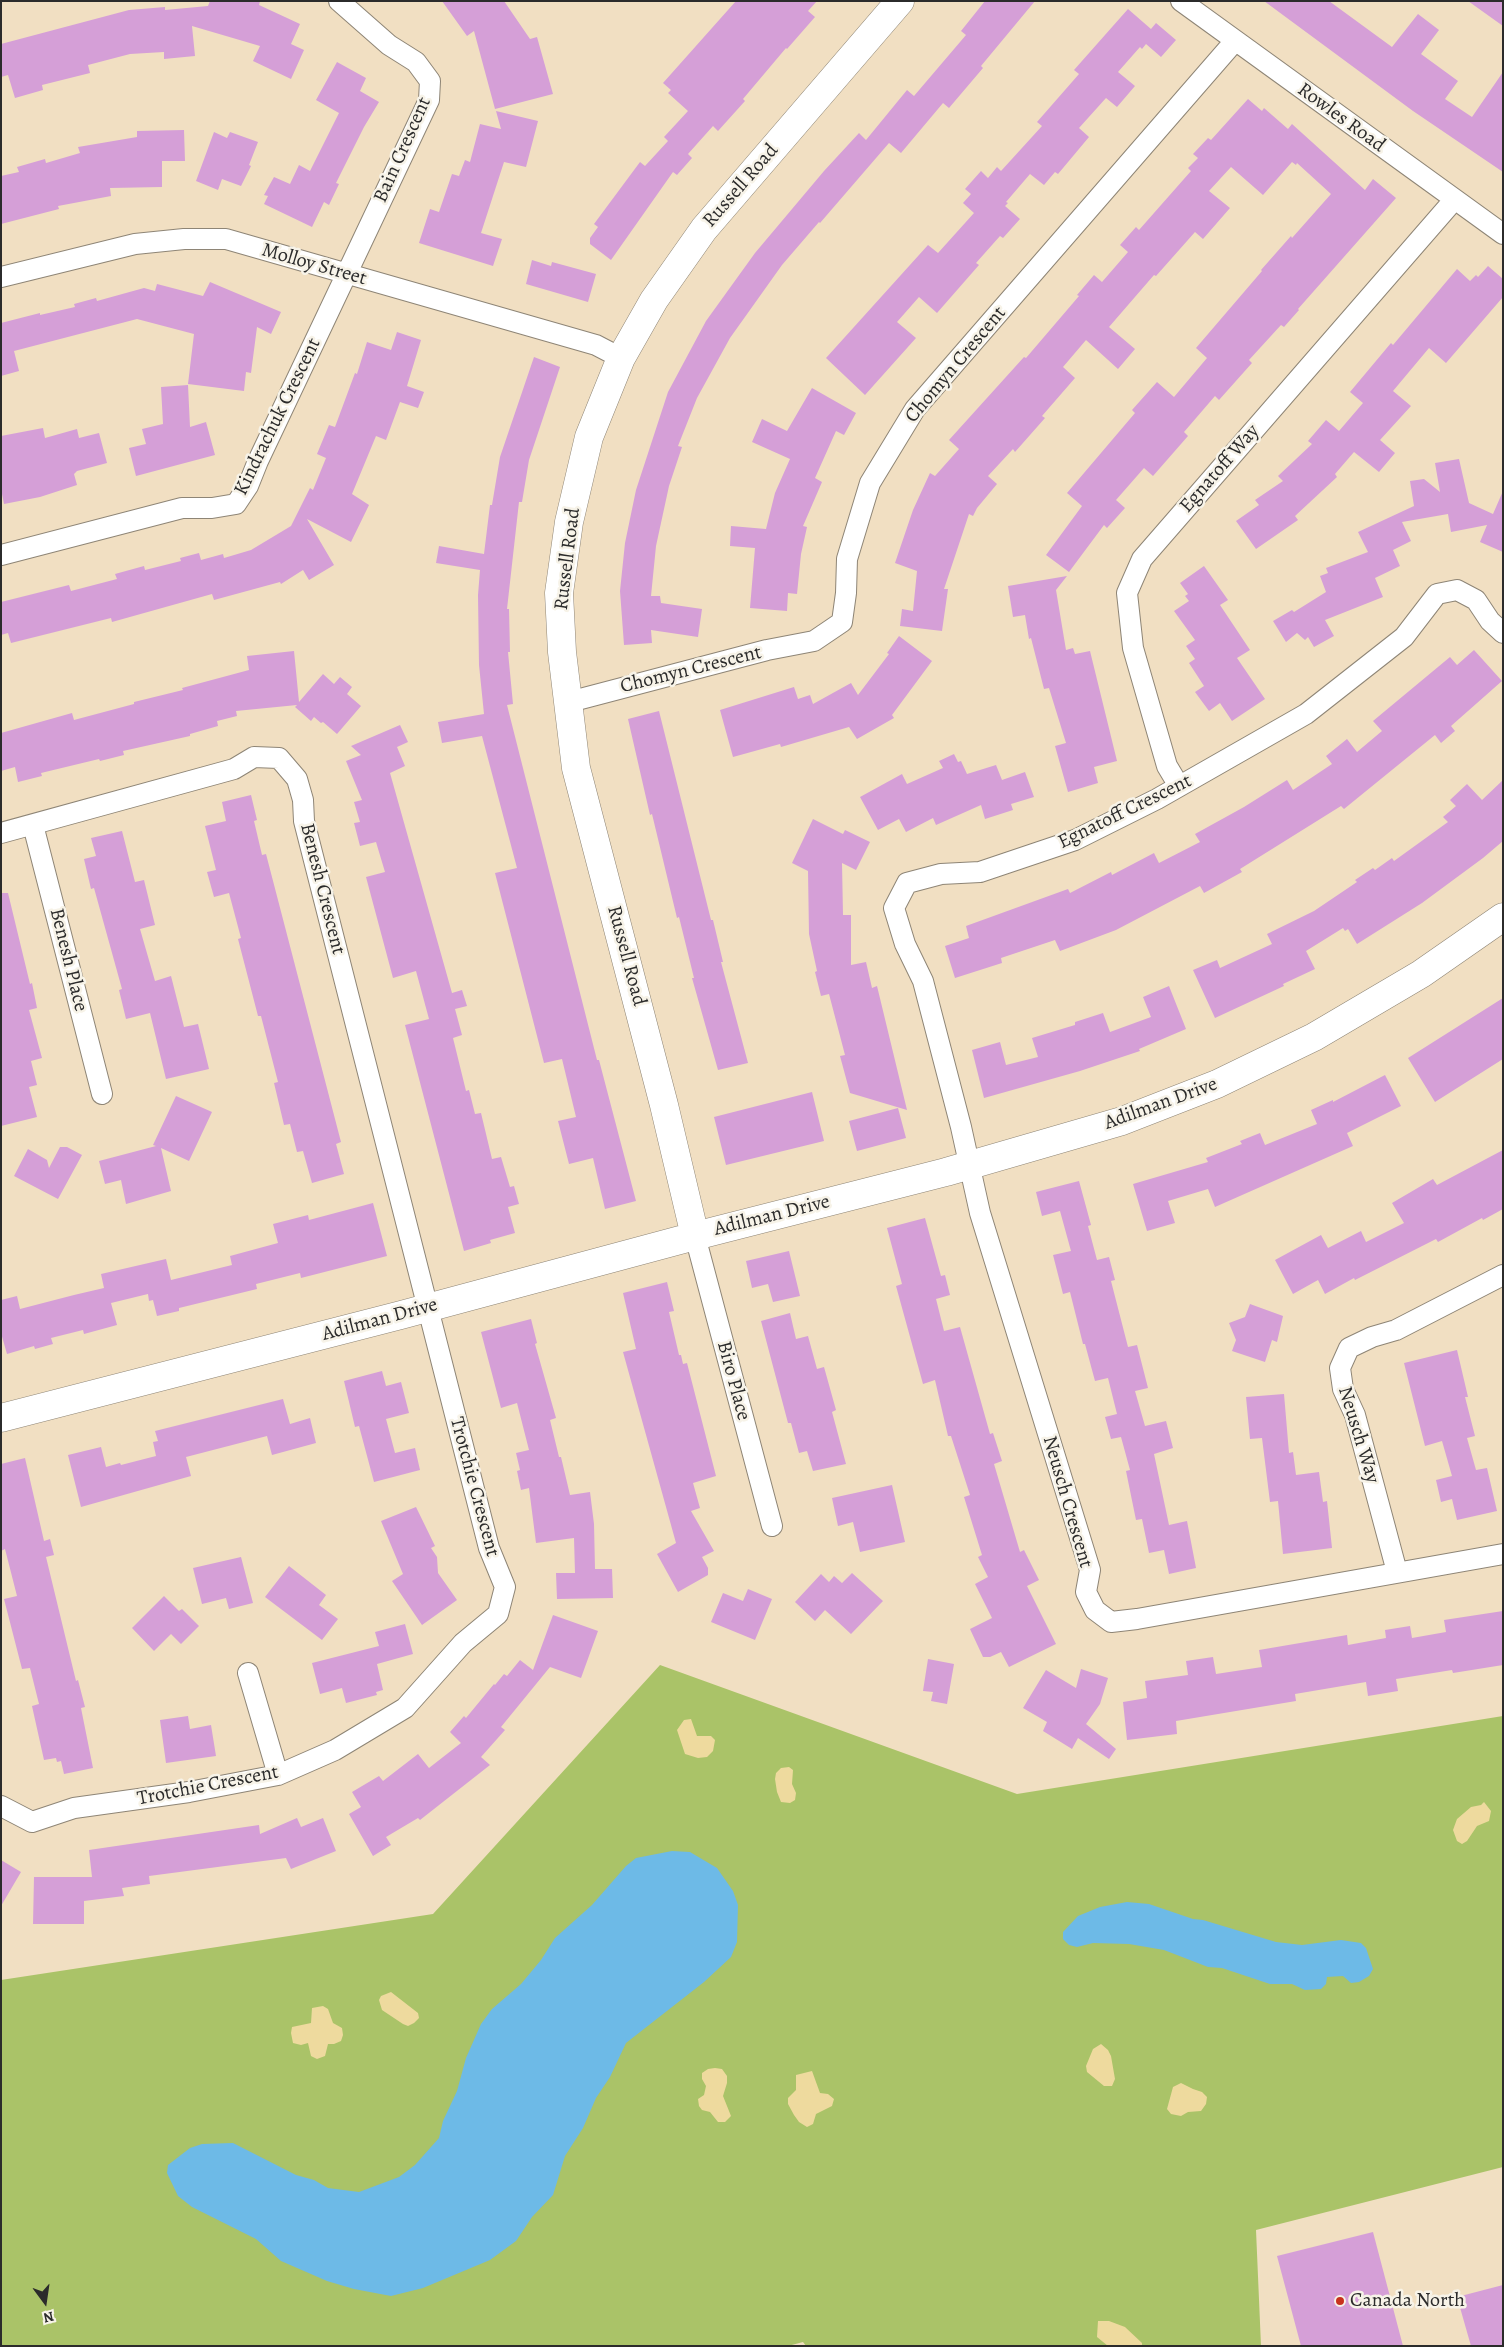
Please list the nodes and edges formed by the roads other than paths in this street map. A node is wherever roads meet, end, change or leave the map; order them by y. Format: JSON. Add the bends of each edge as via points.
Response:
{"nodes":[{"id":1,"x":339,"y":1,"type":"edge"},
{"id":2,"x":900,"y":1,"type":"edge"},
{"id":3,"x":1180,"y":1,"type":"edge"},
{"id":4,"x":1234,"y":42,"type":"junction"},
{"id":5,"x":1454,"y":200,"type":"junction"},
{"id":6,"x":1503,"y":234,"type":"edge"},
{"id":7,"x":346,"y":274,"type":"junction"},
{"id":8,"x":1,"y":277,"type":"edge"},
{"id":9,"x":621,"y":358,"type":"junction"},
{"id":10,"x":1,"y":555,"type":"edge"},
{"id":11,"x":1503,"y":634,"type":"edge"},
{"id":12,"x":569,"y":702,"type":"junction"},
{"id":13,"x":1179,"y":786,"type":"junction"},
{"id":14,"x":33,"y":825,"type":"junction"},
{"id":15,"x":1,"y":833,"type":"edge"},
{"id":16,"x":1503,"y":917,"type":"edge"},
{"id":17,"x":102,"y":1094,"type":"dead end"},
{"id":18,"x":970,"y":1165,"type":"junction"},
{"id":19,"x":695,"y":1236,"type":"junction"},
{"id":20,"x":1503,"y":1275,"type":"edge"},
{"id":21,"x":428,"y":1307,"type":"junction"},
{"id":22,"x":1,"y":1418,"type":"edge"},
{"id":23,"x":772,"y":1526,"type":"dead end"},
{"id":24,"x":1503,"y":1554,"type":"edge"},
{"id":25,"x":1397,"y":1572,"type":"junction"},
{"id":26,"x":248,"y":1673,"type":"dead end"},
{"id":27,"x":278,"y":1775,"type":"junction"},
{"id":28,"x":1,"y":1806,"type":"edge"}],
"edges":[{"from":1,"to":7,"type":"street","name":"Bain Crescent","via":[[389,45],[416,62],[430,81],[429,100]]},
{"from":2,"to":9,"type":"street","name":"Russell Road","via":[[704,228],[654,300]]},
{"from":3,"to":4,"type":"street","name":"Rowles Road"},
{"from":4,"to":5,"type":"street","name":"Rowles Road"},
{"from":4,"to":12,"type":"street","name":"Chomyn Crescent","via":[[915,409],[870,483],[847,559],[842,622],[814,641],[767,650]]},
{"from":5,"to":6,"type":"street","name":"Rowles Road"},
{"from":5,"to":13,"type":"street","name":"Egnatoff Way","via":[[1142,559],[1127,593],[1133,648],[1167,766]]},
{"from":7,"to":8,"type":"street","name":"Molloy Street","via":[[226,239],[184,239],[135,244]]},
{"from":7,"to":9,"type":"street","name":"Molloy Street","via":[[596,345]]},
{"from":7,"to":10,"type":"street","name":"Kindrachuk Crescent","via":[[248,486],[236,504],[182,508]]},
{"from":9,"to":12,"type":"street","name":"Russell Road","via":[[589,437],[569,522],[559,593]]},
{"from":11,"to":13,"type":"street","name":"Egnatoff Crescent","via":[[1476,600],[1457,590],[1437,594],[1404,637],[1306,714]]},
{"from":12,"to":19,"type":"street","name":"Russell Road","via":[[576,768]]},
{"from":13,"to":18,"type":"street","name":"Egnatoff Crescent","via":[[1075,840],[980,872],[941,874],[907,882],[894,908],[905,944],[924,981]]},
{"from":14,"to":15,"type":"street","name":"Benesh Crescent"},
{"from":14,"to":17,"type":"street","name":"Benesh Place"},
{"from":14,"to":21,"type":"street","name":"Benesh Crescent","via":[[234,769],[254,757],[279,758],[297,779],[306,830]]},
{"from":16,"to":18,"type":"street","name":"Adilman Drive","via":[[1371,1005],[1217,1084],[1122,1120]]},
{"from":18,"to":19,"type":"street","name":"Adilman Drive"},
{"from":18,"to":25,"type":"street","name":"Neusch Crescent","via":[[980,1214],[1090,1570],[1086,1592],[1094,1610],[1111,1622],[1137,1619]]},
{"from":19,"to":21,"type":"street","name":"Adilman Drive"},
{"from":19,"to":23,"type":"street","name":"Biro Place"},
{"from":20,"to":25,"type":"street","name":"Neusch Way","via":[[1396,1330],[1349,1348],[1340,1368],[1343,1389],[1354,1415]]},
{"from":21,"to":22,"type":"street","name":"Adilman Drive"},
{"from":21,"to":27,"type":"street","name":"Trotchie Crescent","via":[[488,1548],[505,1587],[498,1614],[463,1643],[405,1708],[335,1750]]},
{"from":24,"to":25,"type":"street","name":"Neusch Crescent"},
{"from":26,"to":27,"type":"street"},
{"from":27,"to":28,"type":"street","name":"Trotchie Crescent","via":[[189,1792],[74,1808],[32,1822]]}]}
